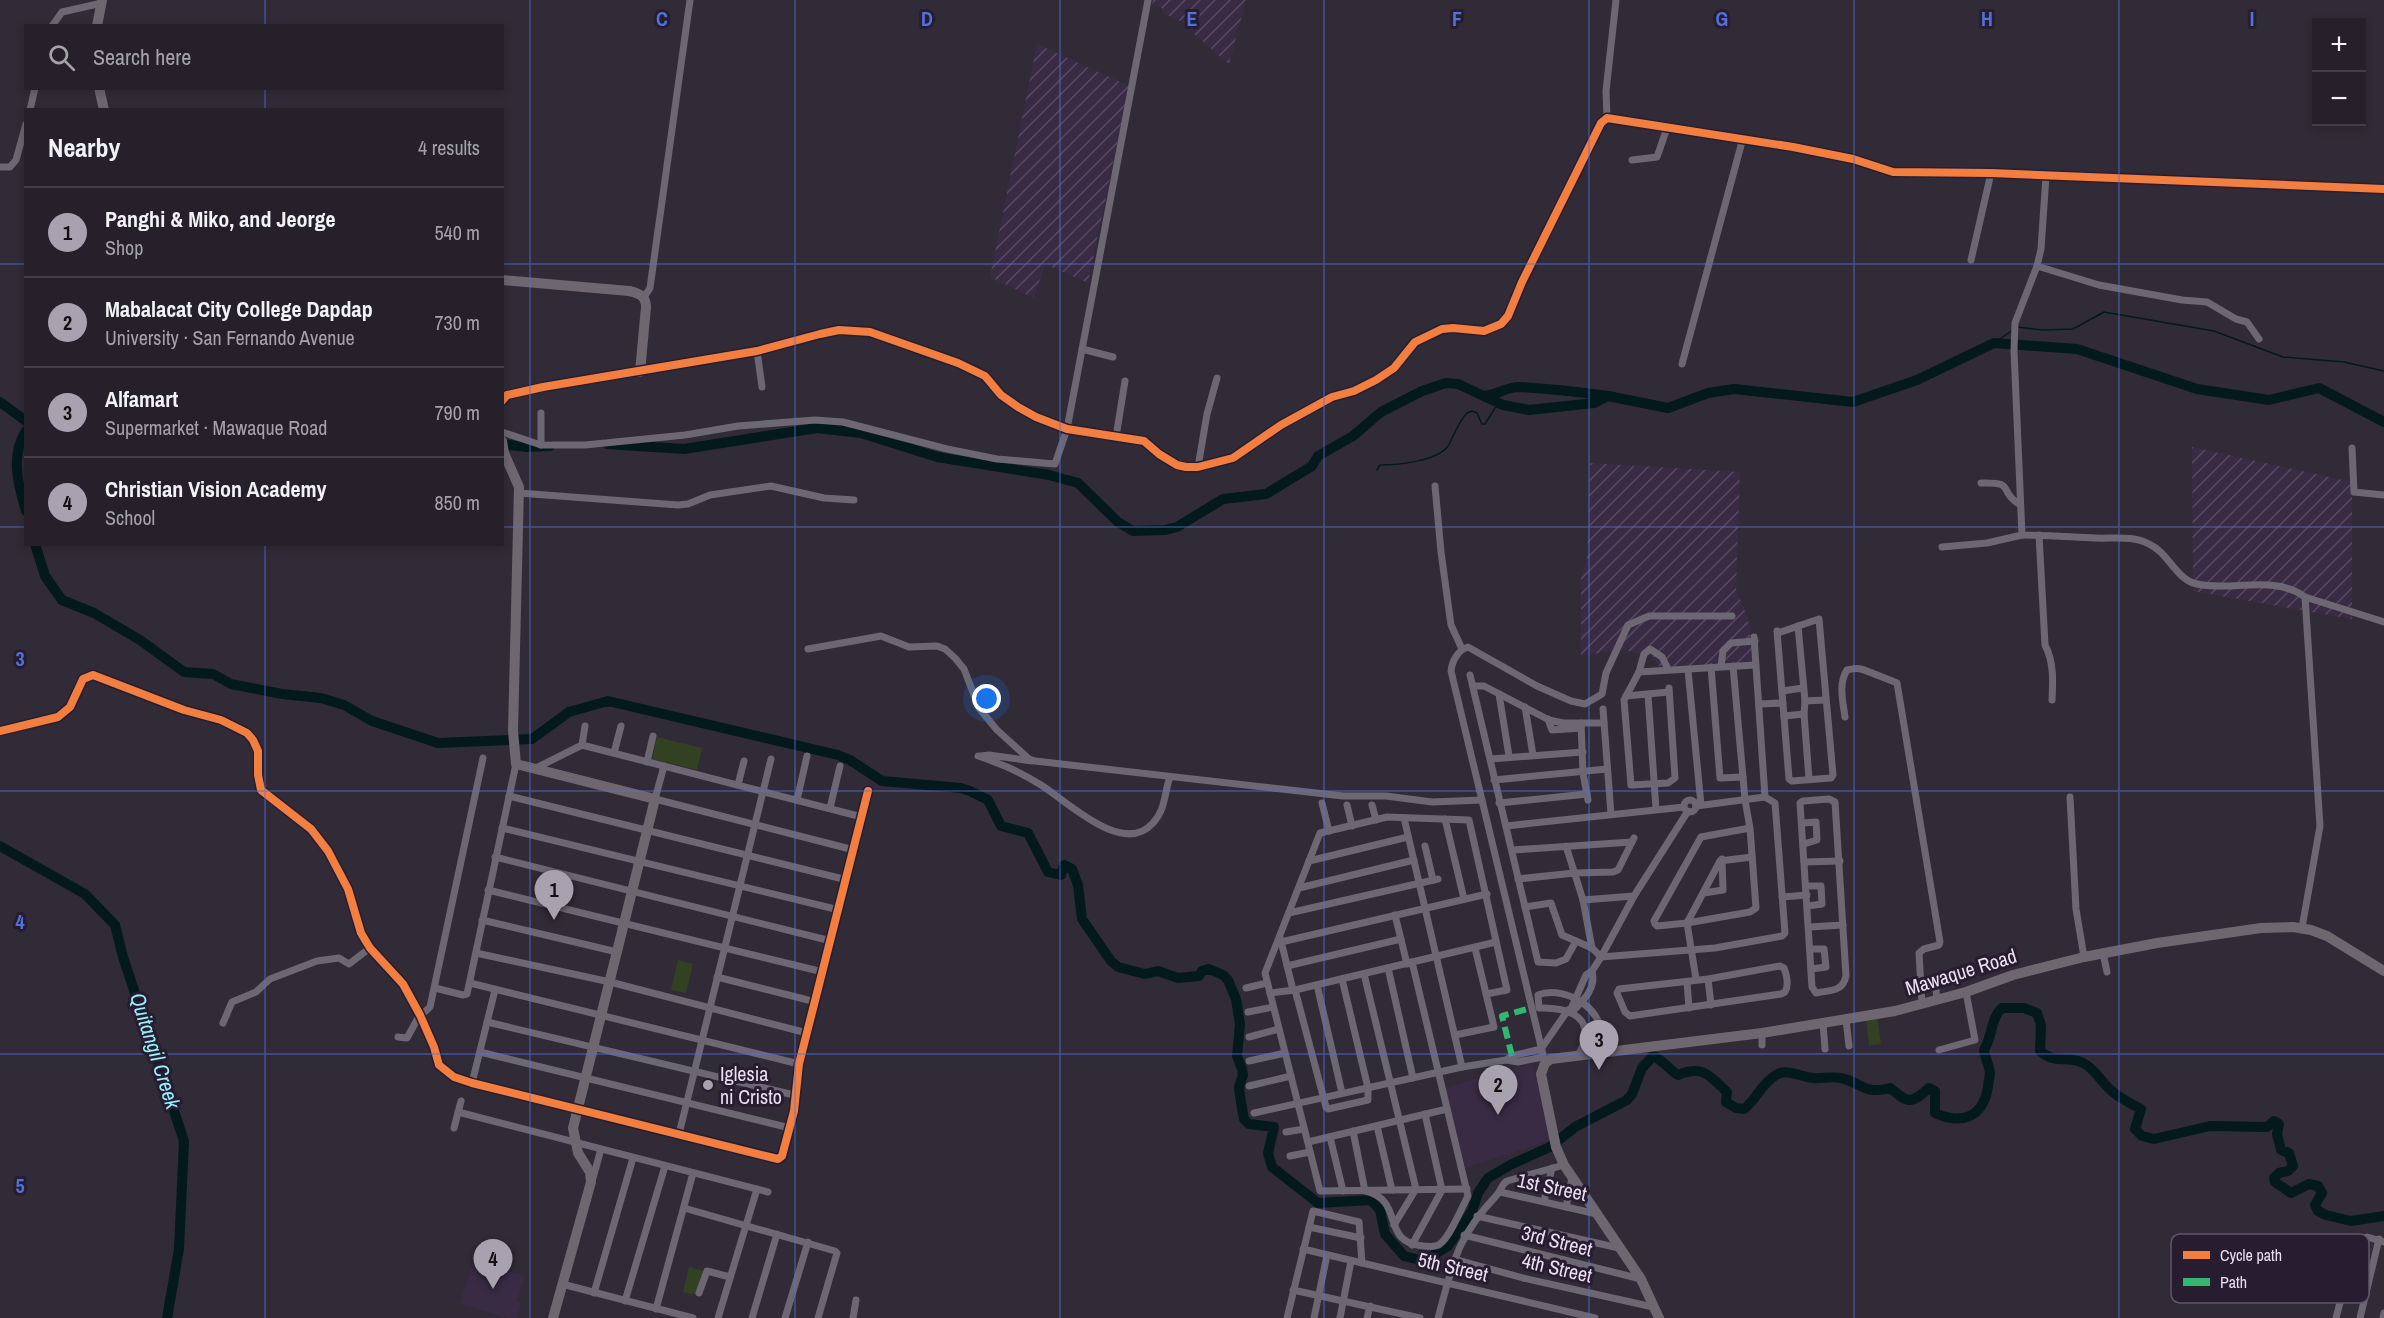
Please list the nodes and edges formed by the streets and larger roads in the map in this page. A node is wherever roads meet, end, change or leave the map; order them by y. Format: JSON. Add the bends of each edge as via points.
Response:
{"nodes":[{"id":1,"x":690,"y":0,"type":"edge"},
{"id":2,"x":1148,"y":0,"type":"edge"},
{"id":3,"x":1616,"y":0,"type":"edge"},
{"id":4,"x":102,"y":2,"type":"edge"},
{"id":5,"x":53,"y":24,"type":"edge"},
{"id":6,"x":97,"y":24,"type":"edge"},
{"id":7,"x":35,"y":90,"type":"edge"},
{"id":8,"x":99,"y":90,"type":"edge"},
{"id":9,"x":30,"y":108,"type":"edge"},
{"id":10,"x":104,"y":108,"type":"edge"},
{"id":11,"x":1607,"y":118,"type":"junction"},
{"id":12,"x":1667,"y":128,"type":"junction"},
{"id":13,"x":24,"y":131,"type":"edge"},
{"id":14,"x":1743,"y":138,"type":"junction"},
{"id":15,"x":1632,"y":160,"type":"dead end"},
{"id":16,"x":0,"y":167,"type":"edge"},
{"id":17,"x":1991,"y":173,"type":"junction"},
{"id":18,"x":2046,"y":176,"type":"junction"},
{"id":19,"x":2384,"y":189,"type":"edge"},
{"id":20,"x":1971,"y":260,"type":"dead end"},
{"id":21,"x":2037,"y":266,"type":"junction"},
{"id":22,"x":504,"y":280,"type":"edge"},
{"id":23,"x":644,"y":297,"type":"junction"},
{"id":24,"x":2259,"y":339,"type":"dead end"},
{"id":25,"x":1082,"y":350,"type":"junction"},
{"id":26,"x":757,"y":351,"type":"junction"},
{"id":27,"x":1113,"y":357,"type":"dead end"},
{"id":28,"x":1682,"y":364,"type":"dead end"},
{"id":29,"x":640,"y":372,"type":"junction"},
{"id":30,"x":1217,"y":378,"type":"dead end"},
{"id":31,"x":1125,"y":381,"type":"dead end"},
{"id":32,"x":762,"y":387,"type":"dead end"},
{"id":33,"x":504,"y":399,"type":"edge"},
{"id":34,"x":541,"y":413,"type":"dead end"},
{"id":35,"x":1066,"y":429,"type":"junction"},
{"id":36,"x":504,"y":433,"type":"edge"},
{"id":37,"x":1116,"y":437,"type":"junction"},
{"id":38,"x":541,"y":445,"type":"junction"},
{"id":39,"x":2352,"y":448,"type":"dead end"},
{"id":40,"x":504,"y":453,"type":"edge"},
{"id":41,"x":1198,"y":467,"type":"junction"},
{"id":42,"x":1981,"y":483,"type":"dead end"},
{"id":43,"x":1435,"y":486,"type":"dead end"},
{"id":44,"x":519,"y":493,"type":"junction"},
{"id":45,"x":2384,"y":495,"type":"edge"},
{"id":46,"x":854,"y":500,"type":"dead end"},
{"id":47,"x":2019,"y":504,"type":"junction"},
{"id":48,"x":2022,"y":535,"type":"junction"},
{"id":49,"x":2039,"y":535,"type":"junction"},
{"id":50,"x":1942,"y":547,"type":"dead end"},
{"id":51,"x":2305,"y":597,"type":"junction"},
{"id":52,"x":1732,"y":616,"type":"dead end"},
{"id":53,"x":2384,"y":622,"type":"edge"},
{"id":54,"x":1798,"y":626,"type":"junction"},
{"id":55,"x":808,"y":649,"type":"dead end"},
{"id":56,"x":1462,"y":649,"type":"junction"},
{"id":57,"x":1755,"y":665,"type":"junction"},
{"id":58,"x":1721,"y":666,"type":"junction"},
{"id":59,"x":1733,"y":666,"type":"junction"},
{"id":60,"x":1711,"y":667,"type":"junction"},
{"id":61,"x":1668,"y":669,"type":"junction"},
{"id":62,"x":1688,"y":670,"type":"junction"},
{"id":63,"x":1640,"y":672,"type":"junction"},
{"id":64,"x":1470,"y":675,"type":"dead end"},
{"id":65,"x":1474,"y":686,"type":"junction"},
{"id":66,"x":1803,"y":688,"type":"junction"},
{"id":67,"x":1782,"y":691,"type":"junction"},
{"id":68,"x":1499,"y":694,"type":"junction"},
{"id":69,"x":1648,"y":694,"type":"junction"},
{"id":70,"x":1626,"y":696,"type":"junction"},
{"id":71,"x":1825,"y":700,"type":"junction"},
{"id":72,"x":2052,"y":700,"type":"dead end"},
{"id":73,"x":1805,"y":701,"type":"junction"},
{"id":74,"x":1783,"y":703,"type":"junction"},
{"id":75,"x":1759,"y":704,"type":"junction"},
{"id":76,"x":1525,"y":707,"type":"junction"},
{"id":77,"x":1603,"y":709,"type":"dead end"},
{"id":78,"x":1804,"y":714,"type":"junction"},
{"id":79,"x":1784,"y":716,"type":"junction"},
{"id":80,"x":1845,"y":717,"type":"dead end"},
{"id":81,"x":1604,"y":723,"type":"junction"},
{"id":82,"x":585,"y":726,"type":"dead end"},
{"id":83,"x":621,"y":726,"type":"dead end"},
{"id":84,"x":1581,"y":726,"type":"junction"},
{"id":85,"x":0,"y":731,"type":"edge"},
{"id":86,"x":653,"y":736,"type":"dead end"},
{"id":87,"x":582,"y":746,"type":"junction"},
{"id":88,"x":1583,"y":752,"type":"junction"},
{"id":89,"x":614,"y":753,"type":"junction"},
{"id":90,"x":1533,"y":755,"type":"junction"},
{"id":91,"x":807,"y":756,"type":"dead end"},
{"id":92,"x":1509,"y":756,"type":"junction"},
{"id":93,"x":483,"y":758,"type":"dead end"},
{"id":94,"x":771,"y":759,"type":"dead end"},
{"id":95,"x":1491,"y":759,"type":"junction"},
{"id":96,"x":744,"y":760,"type":"dead end"},
{"id":97,"x":1035,"y":761,"type":"junction"},
{"id":98,"x":647,"y":762,"type":"junction"},
{"id":99,"x":516,"y":764,"type":"junction"},
{"id":100,"x":664,"y":766,"type":"junction"},
{"id":101,"x":840,"y":766,"type":"dead end"},
{"id":102,"x":536,"y":768,"type":"junction"},
{"id":103,"x":1607,"y":769,"type":"junction"},
{"id":104,"x":1583,"y":773,"type":"junction"},
{"id":105,"x":1170,"y":777,"type":"junction"},
{"id":106,"x":1743,"y":777,"type":"junction"},
{"id":107,"x":1809,"y":779,"type":"junction"},
{"id":108,"x":1494,"y":780,"type":"junction"},
{"id":109,"x":1655,"y":784,"type":"junction"},
{"id":110,"x":738,"y":785,"type":"junction"},
{"id":111,"x":763,"y":791,"type":"junction"},
{"id":112,"x":868,"y":791,"type":"dead end"},
{"id":113,"x":508,"y":796,"type":"junction"},
{"id":114,"x":1765,"y":797,"type":"junction"},
{"id":115,"x":2070,"y":797,"type":"dead end"},
{"id":116,"x":656,"y":799,"type":"junction"},
{"id":117,"x":797,"y":800,"type":"junction"},
{"id":118,"x":1482,"y":800,"type":"junction"},
{"id":119,"x":1745,"y":800,"type":"junction"},
{"id":120,"x":1322,"y":803,"type":"dead end"},
{"id":121,"x":1499,"y":803,"type":"junction"},
{"id":122,"x":1347,"y":805,"type":"dead end"},
{"id":123,"x":1372,"y":805,"type":"dead end"},
{"id":124,"x":1698,"y":806,"type":"junction"},
{"id":125,"x":830,"y":808,"type":"junction"},
{"id":126,"x":1656,"y":809,"type":"junction"},
{"id":127,"x":1686,"y":809,"type":"junction"},
{"id":128,"x":1611,"y":814,"type":"junction"},
{"id":129,"x":861,"y":817,"type":"junction"},
{"id":130,"x":1404,"y":818,"type":"junction"},
{"id":131,"x":1445,"y":819,"type":"junction"},
{"id":132,"x":1376,"y":820,"type":"junction"},
{"id":133,"x":755,"y":823,"type":"junction"},
{"id":134,"x":1803,"y":823,"type":"junction"},
{"id":135,"x":1352,"y":825,"type":"junction"},
{"id":136,"x":1506,"y":826,"type":"junction"},
{"id":137,"x":502,"y":828,"type":"junction"},
{"id":138,"x":1750,"y":828,"type":"junction"},
{"id":139,"x":648,"y":830,"type":"junction"},
{"id":140,"x":1329,"y":831,"type":"junction"},
{"id":141,"x":1408,"y":837,"type":"junction"},
{"id":142,"x":1804,"y":844,"type":"junction"},
{"id":143,"x":1425,"y":846,"type":"dead end"},
{"id":144,"x":1566,"y":846,"type":"junction"},
{"id":145,"x":854,"y":850,"type":"junction"},
{"id":146,"x":1513,"y":850,"type":"junction"},
{"id":147,"x":747,"y":855,"type":"junction"},
{"id":148,"x":495,"y":857,"type":"junction"},
{"id":149,"x":1752,"y":857,"type":"junction"},
{"id":150,"x":1414,"y":860,"type":"junction"},
{"id":151,"x":1722,"y":860,"type":"junction"},
{"id":152,"x":640,"y":861,"type":"junction"},
{"id":153,"x":1309,"y":861,"type":"junction"},
{"id":154,"x":1840,"y":861,"type":"junction"},
{"id":155,"x":1804,"y":862,"type":"junction"},
{"id":156,"x":1574,"y":873,"type":"junction"},
{"id":157,"x":1518,"y":879,"type":"junction"},
{"id":158,"x":847,"y":880,"type":"junction"},
{"id":159,"x":1419,"y":884,"type":"junction"},
{"id":160,"x":740,"y":885,"type":"junction"},
{"id":161,"x":1806,"y":886,"type":"junction"},
{"id":162,"x":1299,"y":888,"type":"junction"},
{"id":163,"x":488,"y":890,"type":"junction"},
{"id":164,"x":633,"y":891,"type":"junction"},
{"id":165,"x":1704,"y":893,"type":"junction"},
{"id":166,"x":1487,"y":894,"type":"junction"},
{"id":167,"x":1807,"y":895,"type":"junction"},
{"id":168,"x":1635,"y":896,"type":"junction"},
{"id":169,"x":1782,"y":897,"type":"junction"},
{"id":170,"x":1464,"y":899,"type":"junction"},
{"id":171,"x":1583,"y":900,"type":"junction"},
{"id":172,"x":1808,"y":906,"type":"junction"},
{"id":173,"x":1525,"y":907,"type":"junction"},
{"id":174,"x":1425,"y":908,"type":"junction"},
{"id":175,"x":839,"y":910,"type":"junction"},
{"id":176,"x":1289,"y":913,"type":"junction"},
{"id":177,"x":1395,"y":915,"type":"junction"},
{"id":178,"x":732,"y":917,"type":"junction"},
{"id":179,"x":482,"y":920,"type":"junction"},
{"id":180,"x":625,"y":922,"type":"junction"},
{"id":181,"x":1687,"y":923,"type":"junction"},
{"id":182,"x":1843,"y":925,"type":"junction"},
{"id":183,"x":1809,"y":927,"type":"junction"},
{"id":184,"x":2302,"y":928,"type":"junction"},
{"id":185,"x":1280,"y":939,"type":"junction"},
{"id":186,"x":1401,"y":939,"type":"junction"},
{"id":187,"x":831,"y":941,"type":"junction"},
{"id":188,"x":1576,"y":941,"type":"junction"},
{"id":189,"x":1496,"y":942,"type":"junction"},
{"id":190,"x":724,"y":946,"type":"junction"},
{"id":191,"x":370,"y":948,"type":"junction"},
{"id":192,"x":1475,"y":948,"type":"junction"},
{"id":193,"x":1592,"y":948,"type":"junction"},
{"id":194,"x":1810,"y":949,"type":"junction"},
{"id":195,"x":1692,"y":950,"type":"junction"},
{"id":196,"x":617,"y":952,"type":"junction"},
{"id":197,"x":476,"y":953,"type":"junction"},
{"id":198,"x":2103,"y":953,"type":"junction"},
{"id":199,"x":1436,"y":957,"type":"junction"},
{"id":200,"x":1601,"y":957,"type":"junction"},
{"id":201,"x":2084,"y":957,"type":"junction"},
{"id":202,"x":1409,"y":963,"type":"junction"},
{"id":203,"x":1287,"y":966,"type":"junction"},
{"id":204,"x":1388,"y":968,"type":"junction"},
{"id":205,"x":1811,"y":969,"type":"junction"},
{"id":206,"x":2384,"y":971,"type":"edge"},
{"id":207,"x":823,"y":972,"type":"junction"},
{"id":208,"x":2107,"y":972,"type":"dead end"},
{"id":209,"x":1364,"y":974,"type":"junction"},
{"id":210,"x":717,"y":977,"type":"junction"},
{"id":211,"x":1342,"y":979,"type":"junction"},
{"id":212,"x":1696,"y":979,"type":"junction"},
{"id":213,"x":1708,"y":979,"type":"junction"},
{"id":214,"x":1935,"y":980,"type":"dead end"},
{"id":215,"x":610,"y":982,"type":"junction"},
{"id":216,"x":1687,"y":982,"type":"junction"},
{"id":217,"x":470,"y":983,"type":"junction"},
{"id":218,"x":1268,"y":983,"type":"junction"},
{"id":219,"x":1317,"y":985,"type":"junction"},
{"id":220,"x":435,"y":988,"type":"junction"},
{"id":221,"x":1246,"y":988,"type":"dead end"},
{"id":222,"x":495,"y":990,"type":"junction"},
{"id":223,"x":1294,"y":990,"type":"junction"},
{"id":224,"x":1966,"y":992,"type":"junction"},
{"id":225,"x":1270,"y":993,"type":"junction"},
{"id":226,"x":1486,"y":994,"type":"junction"},
{"id":227,"x":1579,"y":999,"type":"junction"},
{"id":228,"x":1937,"y":1000,"type":"junction"},
{"id":229,"x":816,"y":1002,"type":"junction"},
{"id":230,"x":1922,"y":1004,"type":"junction"},
{"id":231,"x":1711,"y":1005,"type":"junction"},
{"id":232,"x":1273,"y":1006,"type":"junction"},
{"id":233,"x":709,"y":1008,"type":"junction"},
{"id":234,"x":1535,"y":1008,"type":"junction"},
{"id":235,"x":1689,"y":1008,"type":"junction"},
{"id":236,"x":1570,"y":1011,"type":"junction"},
{"id":237,"x":1248,"y":1012,"type":"dead end"},
{"id":238,"x":420,"y":1015,"type":"junction"},
{"id":239,"x":602,"y":1016,"type":"junction"},
{"id":240,"x":1846,"y":1019,"type":"junction"},
{"id":241,"x":487,"y":1022,"type":"junction"},
{"id":242,"x":223,"y":1023,"type":"dead end"},
{"id":243,"x":1823,"y":1023,"type":"junction"},
{"id":244,"x":1279,"y":1029,"type":"junction"},
{"id":245,"x":807,"y":1033,"type":"junction"},
{"id":246,"x":1762,"y":1033,"type":"junction"},
{"id":247,"x":1455,"y":1035,"type":"junction"},
{"id":248,"x":1249,"y":1036,"type":"dead end"},
{"id":249,"x":398,"y":1037,"type":"dead end"},
{"id":250,"x":702,"y":1040,"type":"junction"},
{"id":251,"x":1762,"y":1045,"type":"dead end"},
{"id":252,"x":1849,"y":1046,"type":"dead end"},
{"id":253,"x":594,"y":1047,"type":"junction"},
{"id":254,"x":1541,"y":1049,"type":"junction"},
{"id":255,"x":1825,"y":1049,"type":"dead end"},
{"id":256,"x":1581,"y":1050,"type":"junction"},
{"id":257,"x":1939,"y":1050,"type":"dead end"},
{"id":258,"x":480,"y":1052,"type":"junction"},
{"id":259,"x":1285,"y":1053,"type":"junction"},
{"id":260,"x":1525,"y":1056,"type":"junction"},
{"id":261,"x":1249,"y":1061,"type":"dead end"},
{"id":262,"x":1543,"y":1063,"type":"junction"},
{"id":263,"x":799,"y":1064,"type":"junction"},
{"id":264,"x":1462,"y":1067,"type":"junction"},
{"id":265,"x":1438,"y":1072,"type":"junction"},
{"id":266,"x":694,"y":1073,"type":"junction"},
{"id":267,"x":1291,"y":1076,"type":"junction"},
{"id":268,"x":1413,"y":1077,"type":"junction"},
{"id":269,"x":586,"y":1078,"type":"junction"},
{"id":270,"x":1391,"y":1082,"type":"junction"},
{"id":271,"x":472,"y":1083,"type":"junction"},
{"id":272,"x":1249,"y":1086,"type":"dead end"},
{"id":273,"x":1368,"y":1088,"type":"junction"},
{"id":274,"x":1342,"y":1093,"type":"junction"},
{"id":275,"x":794,"y":1095,"type":"junction"},
{"id":276,"x":1322,"y":1098,"type":"junction"},
{"id":277,"x":461,"y":1101,"type":"dead end"},
{"id":278,"x":686,"y":1103,"type":"junction"},
{"id":279,"x":1298,"y":1103,"type":"junction"},
{"id":280,"x":578,"y":1109,"type":"junction"},
{"id":281,"x":1447,"y":1109,"type":"junction"},
{"id":282,"x":458,"y":1112,"type":"junction"},
{"id":283,"x":1254,"y":1113,"type":"dead end"},
{"id":284,"x":1425,"y":1114,"type":"junction"},
{"id":285,"x":1400,"y":1120,"type":"junction"},
{"id":286,"x":1377,"y":1126,"type":"junction"},
{"id":287,"x":454,"y":1128,"type":"dead end"},
{"id":288,"x":790,"y":1128,"type":"junction"},
{"id":289,"x":1304,"y":1129,"type":"junction"},
{"id":290,"x":1353,"y":1131,"type":"junction"},
{"id":291,"x":1286,"y":1132,"type":"dead end"},
{"id":292,"x":679,"y":1134,"type":"junction"},
{"id":293,"x":1330,"y":1137,"type":"junction"},
{"id":294,"x":1308,"y":1142,"type":"junction"},
{"id":295,"x":575,"y":1143,"type":"junction"},
{"id":296,"x":601,"y":1149,"type":"junction"},
{"id":297,"x":1310,"y":1152,"type":"junction"},
{"id":298,"x":1290,"y":1156,"type":"dead end"},
{"id":299,"x":633,"y":1158,"type":"junction"},
{"id":300,"x":1564,"y":1165,"type":"junction"},
{"id":301,"x":665,"y":1166,"type":"junction"},
{"id":302,"x":1552,"y":1168,"type":"junction"},
{"id":303,"x":693,"y":1173,"type":"junction"},
{"id":304,"x":1572,"y":1178,"type":"junction"},
{"id":305,"x":591,"y":1182,"type":"junction"},
{"id":306,"x":757,"y":1189,"type":"junction"},
{"id":307,"x":1416,"y":1189,"type":"junction"},
{"id":308,"x":1441,"y":1189,"type":"junction"},
{"id":309,"x":1392,"y":1190,"type":"junction"},
{"id":310,"x":1467,"y":1190,"type":"junction"},
{"id":311,"x":1343,"y":1191,"type":"junction"},
{"id":312,"x":1365,"y":1191,"type":"junction"},
{"id":313,"x":768,"y":1192,"type":"dead end"},
{"id":314,"x":1500,"y":1192,"type":"junction"},
{"id":315,"x":1544,"y":1201,"type":"junction"},
{"id":316,"x":1566,"y":1207,"type":"junction"},
{"id":317,"x":684,"y":1208,"type":"junction"},
{"id":318,"x":1597,"y":1214,"type":"junction"},
{"id":319,"x":1477,"y":1216,"type":"junction"},
{"id":320,"x":747,"y":1225,"type":"junction"},
{"id":321,"x":1394,"y":1225,"type":"junction"},
{"id":322,"x":1309,"y":1227,"type":"junction"},
{"id":323,"x":777,"y":1234,"type":"junction"},
{"id":324,"x":1464,"y":1235,"type":"junction"},
{"id":325,"x":1361,"y":1238,"type":"junction"},
{"id":326,"x":2381,"y":1241,"type":"edge"},
{"id":327,"x":808,"y":1242,"type":"junction"},
{"id":328,"x":1412,"y":1245,"type":"junction"},
{"id":329,"x":1620,"y":1248,"type":"junction"},
{"id":330,"x":1303,"y":1249,"type":"junction"},
{"id":331,"x":1327,"y":1255,"type":"junction"},
{"id":332,"x":1454,"y":1259,"type":"junction"},
{"id":333,"x":1350,"y":1261,"type":"junction"},
{"id":334,"x":1362,"y":1263,"type":"junction"},
{"id":335,"x":730,"y":1277,"type":"junction"},
{"id":336,"x":1641,"y":1279,"type":"junction"},
{"id":337,"x":1448,"y":1282,"type":"junction"},
{"id":338,"x":562,"y":1284,"type":"junction"},
{"id":339,"x":2369,"y":1285,"type":"edge"},
{"id":340,"x":1293,"y":1290,"type":"junction"},
{"id":341,"x":594,"y":1293,"type":"junction"},
{"id":342,"x":699,"y":1293,"type":"dead end"},
{"id":343,"x":1319,"y":1296,"type":"junction"},
{"id":344,"x":856,"y":1300,"type":"dead end"},
{"id":345,"x":625,"y":1301,"type":"junction"},
{"id":346,"x":1343,"y":1301,"type":"junction"},
{"id":347,"x":2340,"y":1303,"type":"edge"},
{"id":348,"x":2364,"y":1303,"type":"edge"},
{"id":349,"x":1370,"y":1306,"type":"junction"},
{"id":350,"x":1653,"y":1307,"type":"junction"},
{"id":351,"x":656,"y":1309,"type":"junction"},
{"id":352,"x":2384,"y":1313,"type":"edge"},
{"id":353,"x":1395,"y":1315,"type":"edge"},
{"id":354,"x":555,"y":1318,"type":"edge"},
{"id":355,"x":693,"y":1318,"type":"edge"},
{"id":356,"x":718,"y":1318,"type":"edge"},
{"id":357,"x":752,"y":1318,"type":"edge"},
{"id":358,"x":785,"y":1318,"type":"edge"},
{"id":359,"x":818,"y":1318,"type":"edge"},
{"id":360,"x":853,"y":1318,"type":"edge"},
{"id":361,"x":1287,"y":1318,"type":"edge"},
{"id":362,"x":1314,"y":1318,"type":"edge"},
{"id":363,"x":1340,"y":1318,"type":"edge"},
{"id":364,"x":1367,"y":1318,"type":"edge"},
{"id":365,"x":1420,"y":1318,"type":"edge"},
{"id":366,"x":1438,"y":1318,"type":"edge"},
{"id":367,"x":1595,"y":1318,"type":"edge"},
{"id":368,"x":1659,"y":1318,"type":"edge"},
{"id":369,"x":2336,"y":1318,"type":"edge"},
{"id":370,"x":2360,"y":1318,"type":"edge"},
{"id":371,"x":2383,"y":1318,"type":"edge"}],
"edges":[{"from":1,"to":23,"type":"street","via":[[650,288]]},
{"from":2,"to":25,"type":"street"},
{"from":3,"to":11,"type":"street","via":[[1606,91]]},
{"from":4,"to":5,"type":"street","via":[[62,12]]},
{"from":4,"to":6,"type":"street"},
{"from":7,"to":9,"type":"street"},
{"from":8,"to":10,"type":"street"},
{"from":11,"to":12,"type":"street"},
{"from":11,"to":41,"type":"street","via":[[1600,123],[1501,324],[1484,332],[1442,329],[1415,342],[1394,368],[1376,380],[1322,402],[1233,458]]},
{"from":12,"to":14,"type":"street"},
{"from":12,"to":15,"type":"street","via":[[1657,157]]},
{"from":13,"to":16,"type":"street","via":[[16,160],[10,167]]},
{"from":14,"to":17,"type":"street","via":[[1854,159],[1893,172]]},
{"from":14,"to":28,"type":"street"},
{"from":17,"to":18,"type":"street"},
{"from":17,"to":20,"type":"street"},
{"from":18,"to":19,"type":"street"},
{"from":18,"to":21,"type":"street"},
{"from":21,"to":24,"type":"street","via":[[2099,285],[2207,302],[2247,322]]},
{"from":21,"to":47,"type":"street","via":[[2015,324]]},
{"from":22,"to":23,"type":"street","via":[[629,291]]},
{"from":23,"to":29,"type":"street"},
{"from":25,"to":27,"type":"street"},
{"from":25,"to":35,"type":"street"},
{"from":26,"to":29,"type":"street"},
{"from":26,"to":32,"type":"street"},
{"from":26,"to":35,"type":"street","via":[[839,330],[870,332],[985,376],[1018,407]]},
{"from":29,"to":33,"type":"street","via":[[543,387]]},
{"from":30,"to":41,"type":"street"},
{"from":31,"to":37,"type":"street"},
{"from":34,"to":38,"type":"street"},
{"from":35,"to":37,"type":"street"},
{"from":35,"to":38,"type":"street","via":[[1058,460],[1051,464],[997,459],[843,422],[816,420],[585,445]]},
{"from":36,"to":38,"type":"street"},
{"from":37,"to":41,"type":"street","via":[[1144,441],[1176,465]]},
{"from":39,"to":45,"type":"street","via":[[2354,492]]},
{"from":40,"to":44,"type":"street"},
{"from":42,"to":47,"type":"street","via":[[2000,482]]},
{"from":43,"to":56,"type":"street","via":[[1451,625]]},
{"from":44,"to":46,"type":"street","via":[[678,505],[710,495],[771,486]]},
{"from":44,"to":99,"type":"street","via":[[513,737]]},
{"from":47,"to":48,"type":"street"},
{"from":48,"to":49,"type":"street"},
{"from":48,"to":50,"type":"street"},
{"from":49,"to":51,"type":"street","via":[[2130,538],[2159,550],[2182,576],[2195,584],[2280,587]]},
{"from":49,"to":72,"type":"street"},
{"from":51,"to":53,"type":"street"},
{"from":51,"to":184,"type":"street","via":[[2320,826]]},
{"from":52,"to":56,"type":"street","via":[[1649,616],[1628,625],[1606,673],[1602,694],[1585,704],[1537,686],[1468,646]]},
{"from":54,"to":66,"type":"street"},
{"from":54,"to":67,"type":"street","via":[[1777,632]]},
{"from":54,"to":71,"type":"street","via":[[1820,619]]},
{"from":55,"to":97,"type":"street","via":[[881,636],[909,647],[937,646],[964,669],[979,708],[997,730]]},
{"from":56,"to":118,"type":"street","via":[[1451,671]]},
{"from":57,"to":58,"type":"street","via":[[1754,639],[1731,644],[1723,651]]},
{"from":57,"to":59,"type":"street"},
{"from":57,"to":75,"type":"street"},
{"from":58,"to":59,"type":"street"},
{"from":58,"to":60,"type":"street"},
{"from":59,"to":106,"type":"street"},
{"from":60,"to":62,"type":"street"},
{"from":60,"to":106,"type":"street","via":[[1720,778]]},
{"from":61,"to":62,"type":"street"},
{"from":61,"to":63,"type":"street"},
{"from":61,"to":63,"type":"street","via":[[1662,657],[1650,649],[1644,654]]},
{"from":62,"to":124,"type":"street"},
{"from":63,"to":70,"type":"street"},
{"from":64,"to":65,"type":"street"},
{"from":65,"to":68,"type":"street"},
{"from":65,"to":95,"type":"street"},
{"from":66,"to":67,"type":"street"},
{"from":66,"to":73,"type":"street"},
{"from":67,"to":74,"type":"street"},
{"from":68,"to":76,"type":"street"},
{"from":68,"to":92,"type":"street"},
{"from":69,"to":70,"type":"street"},
{"from":69,"to":109,"type":"street"},
{"from":69,"to":109,"type":"street","via":[[1669,690],[1675,778]]},
{"from":70,"to":109,"type":"street","via":[[1631,785]]},
{"from":71,"to":73,"type":"street"},
{"from":71,"to":107,"type":"street","via":[[1833,775]]},
{"from":73,"to":78,"type":"street"},
{"from":74,"to":75,"type":"street"},
{"from":74,"to":79,"type":"street"},
{"from":75,"to":114,"type":"street"},
{"from":76,"to":84,"type":"street","via":[[1548,719]]},
{"from":76,"to":90,"type":"street"},
{"from":77,"to":81,"type":"street"},
{"from":78,"to":79,"type":"street"},
{"from":78,"to":107,"type":"street"},
{"from":79,"to":107,"type":"street","via":[[1789,779]]},
{"from":80,"to":230,"type":"street","via":[[1842,691],[1847,670],[1861,669],[1897,684],[1940,942],[1920,953]]},
{"from":81,"to":84,"type":"street"},
{"from":81,"to":103,"type":"street"},
{"from":82,"to":87,"type":"street"},
{"from":83,"to":89,"type":"street"},
{"from":84,"to":88,"type":"street"},
{"from":85,"to":191,"type":"street","via":[[58,717],[70,707],[83,679],[93,675],[238,727],[253,740],[258,751],[261,790],[311,829],[328,851],[348,889],[361,933]]},
{"from":86,"to":98,"type":"street"},
{"from":87,"to":89,"type":"street"},
{"from":87,"to":102,"type":"street"},
{"from":88,"to":90,"type":"street"},
{"from":88,"to":104,"type":"street"},
{"from":89,"to":98,"type":"street"},
{"from":90,"to":92,"type":"street"},
{"from":91,"to":117,"type":"street"},
{"from":92,"to":95,"type":"street"},
{"from":93,"to":220,"type":"street"},
{"from":94,"to":111,"type":"street"},
{"from":95,"to":108,"type":"street"},
{"from":96,"to":110,"type":"street"},
{"from":97,"to":105,"type":"street"},
{"from":97,"to":105,"type":"street","via":[[978,756],[1039,783],[1098,824],[1129,835],[1153,824],[1164,808]]},
{"from":98,"to":100,"type":"street"},
{"from":99,"to":102,"type":"street"},
{"from":99,"to":113,"type":"street"},
{"from":100,"to":110,"type":"street"},
{"from":100,"to":116,"type":"street"},
{"from":101,"to":125,"type":"street"},
{"from":102,"to":116,"type":"street"},
{"from":103,"to":104,"type":"street"},
{"from":103,"to":128,"type":"street"},
{"from":104,"to":108,"type":"street"},
{"from":104,"to":121,"type":"street","via":[[1588,797]]},
{"from":105,"to":118,"type":"street","via":[[1343,796],[1432,802]]},
{"from":106,"to":119,"type":"street"},
{"from":108,"to":121,"type":"street"},
{"from":109,"to":126,"type":"street"},
{"from":110,"to":111,"type":"street"},
{"from":111,"to":117,"type":"street"},
{"from":111,"to":133,"type":"street"},
{"from":112,"to":129,"type":"street"},
{"from":113,"to":137,"type":"street"},
{"from":113,"to":139,"type":"street"},
{"from":114,"to":119,"type":"street"},
{"from":114,"to":169,"type":"street","via":[[1775,803]]},
{"from":115,"to":201,"type":"street","via":[[2076,909]]},
{"from":116,"to":133,"type":"street"},
{"from":116,"to":139,"type":"street"},
{"from":117,"to":125,"type":"street"},
{"from":118,"to":234,"type":"street"},
{"from":119,"to":124,"type":"street"},
{"from":119,"to":138,"type":"street"},
{"from":120,"to":140,"type":"street"},
{"from":121,"to":136,"type":"street"},
{"from":122,"to":135,"type":"street"},
{"from":123,"to":132,"type":"street"},
{"from":124,"to":127,"type":"street","via":[[1689,800]]},
{"from":125,"to":129,"type":"street"},
{"from":126,"to":127,"type":"street"},
{"from":126,"to":128,"type":"street"},
{"from":127,"to":168,"type":"street"},
{"from":128,"to":136,"type":"street"},
{"from":129,"to":145,"type":"street"},
{"from":130,"to":131,"type":"street"},
{"from":130,"to":132,"type":"street"},
{"from":130,"to":141,"type":"street"},
{"from":131,"to":166,"type":"street","via":[[1469,820]]},
{"from":131,"to":170,"type":"street"},
{"from":132,"to":135,"type":"street"},
{"from":133,"to":145,"type":"street"},
{"from":133,"to":147,"type":"street"},
{"from":134,"to":142,"type":"street"},
{"from":134,"to":142,"type":"street","via":[[1816,822],[1817,840]]},
{"from":134,"to":154,"type":"street","via":[[1800,803],[1833,800]]},
{"from":135,"to":140,"type":"street"},
{"from":136,"to":146,"type":"street"},
{"from":137,"to":148,"type":"street"},
{"from":137,"to":152,"type":"street"},
{"from":138,"to":149,"type":"street"},
{"from":138,"to":181,"type":"street","via":[[1701,837],[1654,921],[1658,926]]},
{"from":139,"to":147,"type":"street"},
{"from":139,"to":152,"type":"street"},
{"from":140,"to":153,"type":"street","via":[[1320,833]]},
{"from":141,"to":150,"type":"street"},
{"from":141,"to":153,"type":"street"},
{"from":142,"to":155,"type":"street"},
{"from":143,"to":159,"type":"street","via":[[1435,880]]},
{"from":144,"to":146,"type":"street"},
{"from":144,"to":156,"type":"street"},
{"from":144,"to":156,"type":"street","via":[[1633,840],[1618,870]]},
{"from":145,"to":158,"type":"street"},
{"from":146,"to":157,"type":"street"},
{"from":147,"to":158,"type":"street"},
{"from":147,"to":160,"type":"street"},
{"from":148,"to":163,"type":"street"},
{"from":148,"to":164,"type":"street"},
{"from":149,"to":151,"type":"street"},
{"from":149,"to":181,"type":"street","via":[[1754,910]]},
{"from":150,"to":159,"type":"street"},
{"from":150,"to":162,"type":"street"},
{"from":151,"to":165,"type":"street"},
{"from":151,"to":165,"type":"street","via":[[1726,890]]},
{"from":152,"to":160,"type":"street"},
{"from":152,"to":164,"type":"street"},
{"from":153,"to":162,"type":"street"},
{"from":154,"to":155,"type":"street"},
{"from":154,"to":182,"type":"street"},
{"from":155,"to":161,"type":"street"},
{"from":156,"to":157,"type":"street"},
{"from":156,"to":171,"type":"street"},
{"from":157,"to":173,"type":"street"},
{"from":158,"to":175,"type":"street"},
{"from":159,"to":174,"type":"street"},
{"from":159,"to":176,"type":"street"},
{"from":160,"to":175,"type":"street"},
{"from":160,"to":178,"type":"street"},
{"from":161,"to":167,"type":"street"},
{"from":161,"to":172,"type":"street","via":[[1821,886],[1822,904]]},
{"from":162,"to":176,"type":"street"},
{"from":163,"to":179,"type":"street"},
{"from":163,"to":180,"type":"street"},
{"from":164,"to":178,"type":"street"},
{"from":164,"to":180,"type":"street"},
{"from":165,"to":181,"type":"street"},
{"from":166,"to":170,"type":"street"},
{"from":166,"to":189,"type":"street"},
{"from":167,"to":169,"type":"street"},
{"from":167,"to":172,"type":"street"},
{"from":168,"to":171,"type":"street"},
{"from":168,"to":200,"type":"street"},
{"from":169,"to":195,"type":"street","via":[[1782,936]]},
{"from":170,"to":174,"type":"street"},
{"from":171,"to":193,"type":"street"},
{"from":172,"to":183,"type":"street"},
{"from":173,"to":188,"type":"street","via":[[1551,903],[1560,933]]},
{"from":173,"to":188,"type":"street","via":[[1538,962],[1566,959]]},
{"from":174,"to":177,"type":"street"},
{"from":174,"to":199,"type":"street"},
{"from":175,"to":187,"type":"street"},
{"from":176,"to":185,"type":"street"},
{"from":177,"to":185,"type":"street"},
{"from":177,"to":186,"type":"street"},
{"from":178,"to":187,"type":"street"},
{"from":178,"to":190,"type":"street"},
{"from":179,"to":196,"type":"street"},
{"from":179,"to":197,"type":"street"},
{"from":180,"to":190,"type":"street"},
{"from":180,"to":196,"type":"street"},
{"from":181,"to":195,"type":"street"},
{"from":182,"to":183,"type":"street"},
{"from":182,"to":205,"type":"street","via":[[1844,984],[1840,989],[1816,993]]},
{"from":183,"to":194,"type":"street"},
{"from":184,"to":198,"type":"street","name":"Mawaque Road","via":[[2260,928]]},
{"from":184,"to":206,"type":"street","name":"Mawaque Road","via":[[2327,936]]},
{"from":185,"to":203,"type":"street"},
{"from":185,"to":218,"type":"street","via":[[1265,973]]},
{"from":186,"to":202,"type":"street"},
{"from":186,"to":203,"type":"street"},
{"from":187,"to":207,"type":"street"},
{"from":188,"to":193,"type":"street"},
{"from":189,"to":192,"type":"street"},
{"from":189,"to":226,"type":"street","via":[[1507,990]]},
{"from":190,"to":207,"type":"street"},
{"from":190,"to":210,"type":"street"},
{"from":191,"to":238,"type":"street","via":[[403,984]]},
{"from":191,"to":242,"type":"street","via":[[350,964],[339,958],[325,959],[270,979],[256,992],[232,1002]]},
{"from":192,"to":199,"type":"street"},
{"from":192,"to":226,"type":"street"},
{"from":193,"to":200,"type":"street"},
{"from":194,"to":205,"type":"street"},
{"from":194,"to":205,"type":"street","via":[[1824,949],[1827,967]]},
{"from":195,"to":200,"type":"street"},
{"from":195,"to":212,"type":"street"},
{"from":196,"to":215,"type":"street"},
{"from":197,"to":215,"type":"street"},
{"from":197,"to":217,"type":"street"},
{"from":198,"to":201,"type":"street","name":"Mawaque Road"},
{"from":198,"to":208,"type":"street"},
{"from":199,"to":202,"type":"street"},
{"from":199,"to":247,"type":"street"},
{"from":200,"to":227,"type":"street","via":[[1586,975]]},
{"from":201,"to":224,"type":"street","name":"Mawaque Road"},
{"from":202,"to":204,"type":"street"},
{"from":202,"to":265,"type":"street"},
{"from":203,"to":223,"type":"street"},
{"from":204,"to":209,"type":"street"},
{"from":204,"to":268,"type":"street"},
{"from":207,"to":229,"type":"street"},
{"from":209,"to":211,"type":"street"},
{"from":209,"to":270,"type":"street"},
{"from":210,"to":229,"type":"street"},
{"from":210,"to":233,"type":"street"},
{"from":211,"to":219,"type":"street"},
{"from":211,"to":273,"type":"street"},
{"from":212,"to":213,"type":"street"},
{"from":212,"to":216,"type":"street"},
{"from":213,"to":231,"type":"street"},
{"from":213,"to":231,"type":"street","via":[[1780,966],[1786,974],[1785,992]]},
{"from":214,"to":228,"type":"street"},
{"from":215,"to":233,"type":"street"},
{"from":215,"to":239,"type":"street"},
{"from":216,"to":235,"type":"street"},
{"from":216,"to":235,"type":"street","via":[[1619,989],[1617,993],[1628,1015]]},
{"from":217,"to":220,"type":"street","via":[[463,995]]},
{"from":217,"to":222,"type":"street"},
{"from":218,"to":221,"type":"street"},
{"from":218,"to":225,"type":"street"},
{"from":219,"to":223,"type":"street"},
{"from":219,"to":274,"type":"street"},
{"from":220,"to":238,"type":"street","via":[[430,1007]]},
{"from":222,"to":239,"type":"street"},
{"from":222,"to":241,"type":"street"},
{"from":223,"to":225,"type":"street"},
{"from":223,"to":276,"type":"street"},
{"from":224,"to":228,"type":"street","name":"Mawaque Road"},
{"from":224,"to":257,"type":"street","via":[[1975,1040]]},
{"from":225,"to":232,"type":"street"},
{"from":226,"to":247,"type":"street","via":[[1494,1027]]},
{"from":227,"to":234,"type":"street","via":[[1552,992],[1539,994]]},
{"from":227,"to":236,"type":"street"},
{"from":227,"to":256,"type":"street","via":[[1596,1018],[1600,1034],[1597,1045]]},
{"from":228,"to":230,"type":"street","name":"Mawaque Road"},
{"from":229,"to":245,"type":"street"},
{"from":230,"to":240,"type":"street","name":"Mawaque Road"},
{"from":231,"to":235,"type":"street"},
{"from":232,"to":237,"type":"street"},
{"from":232,"to":244,"type":"street"},
{"from":233,"to":245,"type":"street"},
{"from":233,"to":250,"type":"street"},
{"from":234,"to":236,"type":"street"},
{"from":234,"to":254,"type":"street"},
{"from":236,"to":254,"type":"street"},
{"from":236,"to":256,"type":"street","via":[[1584,1025],[1586,1034]]},
{"from":238,"to":249,"type":"street","via":[[407,1038]]},
{"from":238,"to":271,"type":"street","via":[[439,1065],[454,1077]]},
{"from":239,"to":250,"type":"street"},
{"from":239,"to":253,"type":"street"},
{"from":240,"to":243,"type":"street","name":"Mawaque Road"},
{"from":240,"to":252,"type":"street"},
{"from":241,"to":253,"type":"street"},
{"from":241,"to":258,"type":"street"},
{"from":243,"to":246,"type":"street","name":"Mawaque Road"},
{"from":243,"to":255,"type":"street"},
{"from":244,"to":248,"type":"street"},
{"from":244,"to":259,"type":"street"},
{"from":245,"to":263,"type":"street"},
{"from":246,"to":251,"type":"street"},
{"from":246,"to":256,"type":"street","name":"Mawaque Road"},
{"from":247,"to":264,"type":"street"},
{"from":250,"to":263,"type":"street"},
{"from":250,"to":266,"type":"street"},
{"from":253,"to":266,"type":"street"},
{"from":253,"to":269,"type":"street"},
{"from":254,"to":260,"type":"street"},
{"from":254,"to":262,"type":"street"},
{"from":256,"to":262,"type":"street","name":"Mawaque Road"},
{"from":258,"to":269,"type":"street"},
{"from":258,"to":271,"type":"street"},
{"from":259,"to":261,"type":"street"},
{"from":259,"to":267,"type":"street"},
{"from":260,"to":262,"type":"street"},
{"from":260,"to":264,"type":"street"},
{"from":262,"to":300,"type":"street","via":[[1543,1089]]},
{"from":263,"to":275,"type":"street"},
{"from":264,"to":265,"type":"street"},
{"from":265,"to":268,"type":"street"},
{"from":265,"to":281,"type":"street"},
{"from":266,"to":275,"type":"street"},
{"from":266,"to":278,"type":"street"},
{"from":267,"to":272,"type":"street"},
{"from":267,"to":279,"type":"street"},
{"from":268,"to":270,"type":"street"},
{"from":269,"to":278,"type":"street"},
{"from":269,"to":280,"type":"street"},
{"from":270,"to":273,"type":"street"},
{"from":270,"to":285,"type":"street"},
{"from":271,"to":280,"type":"street"},
{"from":273,"to":274,"type":"street"},
{"from":273,"to":276,"type":"street","via":[[1368,1100],[1328,1109]]},
{"from":274,"to":276,"type":"street"},
{"from":275,"to":288,"type":"street"},
{"from":276,"to":279,"type":"street"},
{"from":277,"to":282,"type":"street"},
{"from":278,"to":288,"type":"street"},
{"from":278,"to":292,"type":"street"},
{"from":279,"to":283,"type":"street"},
{"from":279,"to":289,"type":"street"},
{"from":280,"to":292,"type":"street"},
{"from":280,"to":295,"type":"street","via":[[573,1128]]},
{"from":281,"to":284,"type":"street"},
{"from":281,"to":310,"type":"street"},
{"from":282,"to":287,"type":"street"},
{"from":282,"to":295,"type":"street"},
{"from":284,"to":285,"type":"street"},
{"from":284,"to":308,"type":"street"},
{"from":285,"to":286,"type":"street"},
{"from":285,"to":307,"type":"street"},
{"from":286,"to":290,"type":"street"},
{"from":286,"to":309,"type":"street"},
{"from":288,"to":292,"type":"street","via":[[778,1159]]},
{"from":289,"to":291,"type":"street"},
{"from":289,"to":294,"type":"street"},
{"from":290,"to":293,"type":"street"},
{"from":290,"to":312,"type":"street"},
{"from":293,"to":294,"type":"street"},
{"from":293,"to":311,"type":"street"},
{"from":294,"to":297,"type":"street"},
{"from":295,"to":296,"type":"street"},
{"from":295,"to":305,"type":"street"},
{"from":296,"to":299,"type":"street"},
{"from":296,"to":305,"type":"street"},
{"from":297,"to":298,"type":"street"},
{"from":297,"to":311,"type":"street","via":[[1320,1191]]},
{"from":299,"to":301,"type":"street"},
{"from":299,"to":341,"type":"street"},
{"from":300,"to":302,"type":"street"},
{"from":300,"to":304,"type":"street"},
{"from":301,"to":303,"type":"street"},
{"from":301,"to":345,"type":"street"},
{"from":302,"to":314,"type":"street","via":[[1507,1181]]},
{"from":302,"to":315,"type":"street"},
{"from":303,"to":306,"type":"street"},
{"from":303,"to":317,"type":"street"},
{"from":304,"to":316,"type":"street"},
{"from":304,"to":318,"type":"street"},
{"from":305,"to":338,"type":"street"},
{"from":306,"to":313,"type":"street"},
{"from":306,"to":320,"type":"street"},
{"from":307,"to":308,"type":"street"},
{"from":307,"to":309,"type":"street"},
{"from":307,"to":321,"type":"street"},
{"from":308,"to":310,"type":"street"},
{"from":308,"to":328,"type":"street"},
{"from":309,"to":312,"type":"street"},
{"from":310,"to":328,"type":"street","via":[[1468,1196],[1442,1243],[1434,1247]]},
{"from":311,"to":312,"type":"street"},
{"from":312,"to":321,"type":"street","via":[[1382,1199]]},
{"from":314,"to":315,"type":"street","name":"1st Street"},
{"from":314,"to":319,"type":"street"},
{"from":315,"to":316,"type":"street","name":"1st Street"},
{"from":316,"to":318,"type":"street","name":"1st Street"},
{"from":317,"to":320,"type":"street"},
{"from":317,"to":351,"type":"street"},
{"from":318,"to":329,"type":"street"},
{"from":319,"to":324,"type":"street"},
{"from":319,"to":329,"type":"street"},
{"from":320,"to":323,"type":"street"},
{"from":320,"to":335,"type":"street"},
{"from":321,"to":328,"type":"street","via":[[1406,1243]]},
{"from":322,"to":325,"type":"street"},
{"from":322,"to":325,"type":"street","via":[[1314,1211],[1359,1222]]},
{"from":322,"to":330,"type":"street"},
{"from":323,"to":327,"type":"street"},
{"from":323,"to":357,"type":"street"},
{"from":324,"to":332,"type":"street"},
{"from":324,"to":336,"type":"street","name":"3rd Street"},
{"from":325,"to":334,"type":"street"},
{"from":326,"to":339,"type":"street"},
{"from":327,"to":358,"type":"street"},
{"from":327,"to":359,"type":"street","via":[[837,1253]]},
{"from":329,"to":336,"type":"street"},
{"from":330,"to":331,"type":"street","name":"5th Street"},
{"from":330,"to":340,"type":"street"},
{"from":331,"to":333,"type":"street","name":"5th Street"},
{"from":331,"to":343,"type":"street"},
{"from":332,"to":337,"type":"street"},
{"from":332,"to":350,"type":"street","name":"4th Street"},
{"from":333,"to":334,"type":"street","name":"5th Street"},
{"from":333,"to":346,"type":"street"},
{"from":334,"to":337,"type":"street","name":"5th Street"},
{"from":335,"to":342,"type":"street","via":[[707,1271]]},
{"from":335,"to":356,"type":"street"},
{"from":336,"to":350,"type":"street"},
{"from":337,"to":366,"type":"street"},
{"from":337,"to":367,"type":"street","name":"5th Street"},
{"from":338,"to":341,"type":"street"},
{"from":338,"to":354,"type":"street"},
{"from":340,"to":343,"type":"street"},
{"from":340,"to":361,"type":"street"},
{"from":341,"to":345,"type":"street"},
{"from":343,"to":346,"type":"street"},
{"from":343,"to":362,"type":"street"},
{"from":344,"to":360,"type":"street"},
{"from":345,"to":351,"type":"street"},
{"from":346,"to":349,"type":"street"},
{"from":346,"to":363,"type":"street"},
{"from":347,"to":369,"type":"street"},
{"from":348,"to":370,"type":"street"},
{"from":349,"to":353,"type":"street"},
{"from":349,"to":364,"type":"street"},
{"from":350,"to":368,"type":"street"},
{"from":351,"to":355,"type":"street"},
{"from":352,"to":371,"type":"street"},
{"from":353,"to":365,"type":"street"}]}
